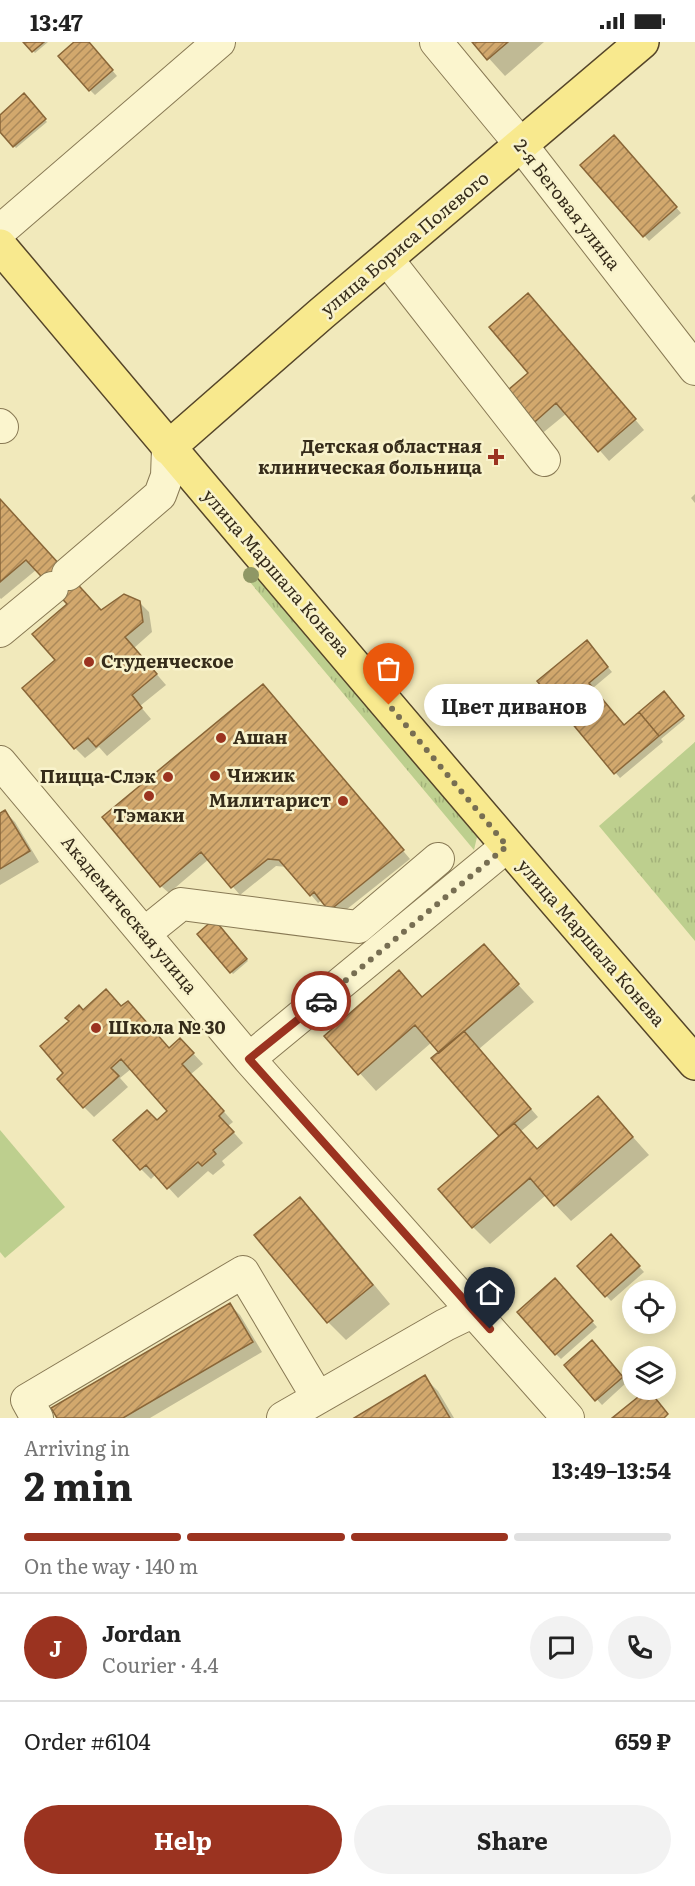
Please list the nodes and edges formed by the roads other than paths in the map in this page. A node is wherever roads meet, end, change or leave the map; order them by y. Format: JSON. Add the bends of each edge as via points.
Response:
{"nodes":[{"id":1,"x":219,"y":42,"type":"edge"},
{"id":2,"x":436,"y":42,"type":"edge"},
{"id":3,"x":642,"y":42,"type":"edge"},
{"id":4,"x":522,"y":146,"type":"junction"},
{"id":5,"x":0,"y":231,"type":"edge"},
{"id":6,"x":0,"y":246,"type":"edge"},
{"id":7,"x":387,"y":259,"type":"junction"},
{"id":8,"x":695,"y":369,"type":"edge"},
{"id":9,"x":168,"y":448,"type":"junction"},
{"id":10,"x":544,"y":460,"type":"dead end"},
{"id":11,"x":0,"y":631,"type":"edge"},
{"id":12,"x":0,"y":762,"type":"edge"},
{"id":13,"x":507,"y":846,"type":"junction"},
{"id":14,"x":438,"y":859,"type":"dead end"},
{"id":15,"x":145,"y":933,"type":"junction"},
{"id":16,"x":249,"y":1059,"type":"junction"},
{"id":17,"x":695,"y":1063,"type":"edge"},
{"id":18,"x":474,"y":1311,"type":"junction"},
{"id":19,"x":318,"y":1398,"type":"junction"},
{"id":20,"x":38,"y":1418,"type":"edge"},
{"id":21,"x":283,"y":1418,"type":"edge"},
{"id":22,"x":568,"y":1418,"type":"edge"}],
"edges":[{"from":1,"to":5,"type":"street"},
{"from":2,"to":4,"type":"street","name":"2-я Беговая улица"},
{"from":3,"to":4,"type":"main road","name":"улица Бориса Полевого"},
{"from":4,"to":7,"type":"main road","name":"улица Бориса Полевого"},
{"from":4,"to":8,"type":"street","name":"2-я Беговая улица"},
{"from":6,"to":9,"type":"main road","name":"улица Маршала Конева"},
{"from":7,"to":9,"type":"main road","name":"улица Бориса Полевого"},
{"from":7,"to":10,"type":"street"},
{"from":9,"to":11,"type":"street","via":[[167,476],[159,495]]},
{"from":9,"to":13,"type":"main road","name":"улица Маршала Конева"},
{"from":12,"to":15,"type":"street","name":"Академическая улица"},
{"from":13,"to":16,"type":"street"},
{"from":13,"to":17,"type":"main road","name":"улица Маршала Конева"},
{"from":14,"to":15,"type":"street","via":[[358,927],[181,904]]},
{"from":15,"to":16,"type":"street","name":"Академическая улица"},
{"from":16,"to":18,"type":"street","name":"Академическая улица"},
{"from":18,"to":19,"type":"street"},
{"from":18,"to":22,"type":"street","name":"Академическая улица"},
{"from":19,"to":20,"type":"street","via":[[243,1272],[27,1400]]},
{"from":19,"to":21,"type":"street"}]}
